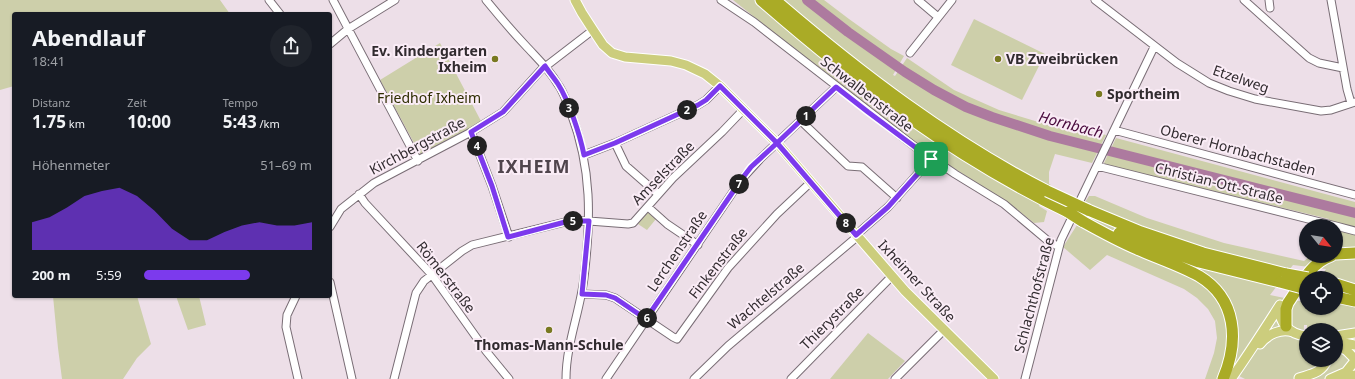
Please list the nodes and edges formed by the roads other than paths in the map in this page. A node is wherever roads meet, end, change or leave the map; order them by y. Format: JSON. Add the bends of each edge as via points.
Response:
{"nodes":[{"id":1,"x":269,"y":0,"type":"edge"},
{"id":2,"x":333,"y":0,"type":"edge"},
{"id":3,"x":395,"y":0,"type":"edge"},
{"id":4,"x":486,"y":0,"type":"edge"},
{"id":5,"x":576,"y":0,"type":"edge"},
{"id":6,"x":721,"y":0,"type":"edge"},
{"id":7,"x":761,"y":0,"type":"edge"},
{"id":8,"x":775,"y":0,"type":"edge"},
{"id":9,"x":918,"y":0,"type":"edge"},
{"id":10,"x":952,"y":0,"type":"edge"},
{"id":11,"x":1095,"y":0,"type":"edge"},
{"id":12,"x":1244,"y":0,"type":"edge"},
{"id":13,"x":1269,"y":0,"type":"edge"},
{"id":14,"x":1331,"y":0,"type":"edge"},
{"id":15,"x":1270,"y":8,"type":"dead end"},
{"id":16,"x":278,"y":12,"type":"edge"},
{"id":17,"x":938,"y":17,"type":"junction"},
{"id":18,"x":348,"y":29,"type":"junction"},
{"id":19,"x":593,"y":30,"type":"junction"},
{"id":20,"x":332,"y":42,"type":"edge"},
{"id":21,"x":1154,"y":46,"type":"junction"},
{"id":22,"x":910,"y":53,"type":"dead end"},
{"id":23,"x":545,"y":66,"type":"junction"},
{"id":24,"x":1343,"y":68,"type":"junction"},
{"id":25,"x":720,"y":86,"type":"junction"},
{"id":26,"x":836,"y":87,"type":"junction"},
{"id":27,"x":877,"y":89,"type":"junction"},
{"id":28,"x":1353,"y":103,"type":"edge"},
{"id":29,"x":744,"y":109,"type":"junction"},
{"id":30,"x":801,"y":121,"type":"junction"},
{"id":31,"x":471,"y":132,"type":"junction"},
{"id":32,"x":1112,"y":133,"type":"junction"},
{"id":33,"x":615,"y":143,"type":"junction"},
{"id":34,"x":777,"y":143,"type":"junction"},
{"id":35,"x":584,"y":155,"type":"junction"},
{"id":36,"x":931,"y":159,"type":"junction"},
{"id":37,"x":418,"y":161,"type":"junction"},
{"id":38,"x":1098,"y":164,"type":"junction"},
{"id":39,"x":811,"y":182,"type":"junction"},
{"id":40,"x":359,"y":194,"type":"junction"},
{"id":41,"x":658,"y":194,"type":"junction"},
{"id":42,"x":1045,"y":195,"type":"junction"},
{"id":43,"x":1355,"y":195,"type":"edge"},
{"id":44,"x":897,"y":198,"type":"junction"},
{"id":45,"x":648,"y":207,"type":"junction"},
{"id":46,"x":1085,"y":217,"type":"junction"},
{"id":47,"x":1309,"y":219,"type":"edge"},
{"id":48,"x":589,"y":221,"type":"junction"},
{"id":49,"x":332,"y":225,"type":"edge"},
{"id":50,"x":1343,"y":228,"type":"edge"},
{"id":51,"x":1355,"y":231,"type":"edge"},
{"id":52,"x":857,"y":236,"type":"junction"},
{"id":53,"x":508,"y":237,"type":"junction"},
{"id":54,"x":698,"y":244,"type":"junction"},
{"id":55,"x":1355,"y":246,"type":"edge"},
{"id":56,"x":1058,"y":247,"type":"junction"},
{"id":57,"x":1343,"y":247,"type":"edge"},
{"id":58,"x":1355,"y":253,"type":"edge"},
{"id":59,"x":1343,"y":254,"type":"edge"},
{"id":60,"x":1309,"y":263,"type":"edge"},
{"id":61,"x":1318,"y":263,"type":"edge"},
{"id":62,"x":432,"y":275,"type":"junction"},
{"id":63,"x":892,"y":276,"type":"junction"},
{"id":64,"x":1283,"y":278,"type":"junction"},
{"id":65,"x":1299,"y":278,"type":"edge"},
{"id":66,"x":1299,"y":286,"type":"edge"},
{"id":67,"x":1343,"y":286,"type":"edge"},
{"id":68,"x":1355,"y":290,"type":"edge"},
{"id":69,"x":332,"y":291,"type":"edge"},
{"id":70,"x":582,"y":294,"type":"junction"},
{"id":71,"x":295,"y":298,"type":"edge"},
{"id":72,"x":1343,"y":298,"type":"edge"},
{"id":73,"x":1355,"y":301,"type":"edge"},
{"id":74,"x":1280,"y":305,"type":"junction"},
{"id":75,"x":646,"y":319,"type":"junction"},
{"id":76,"x":1287,"y":329,"type":"junction"},
{"id":77,"x":944,"y":330,"type":"junction"},
{"id":78,"x":1263,"y":333,"type":"junction"},
{"id":79,"x":1299,"y":333,"type":"edge"},
{"id":80,"x":1355,"y":333,"type":"edge"},
{"id":81,"x":1343,"y":335,"type":"edge"},
{"id":82,"x":1343,"y":343,"type":"edge"},
{"id":83,"x":1355,"y":345,"type":"edge"},
{"id":84,"x":1343,"y":348,"type":"edge"},
{"id":85,"x":1252,"y":351,"type":"junction"},
{"id":86,"x":1354,"y":360,"type":"edge"},
{"id":87,"x":1323,"y":367,"type":"edge"},
{"id":88,"x":1229,"y":375,"type":"edge"},
{"id":89,"x":1355,"y":375,"type":"edge"},
{"id":90,"x":1296,"y":378,"type":"edge"},
{"id":91,"x":298,"y":379,"type":"edge"},
{"id":92,"x":352,"y":379,"type":"edge"},
{"id":93,"x":394,"y":379,"type":"edge"},
{"id":94,"x":509,"y":379,"type":"edge"},
{"id":95,"x":566,"y":379,"type":"edge"},
{"id":96,"x":606,"y":379,"type":"edge"},
{"id":97,"x":694,"y":379,"type":"edge"},
{"id":98,"x":791,"y":379,"type":"edge"},
{"id":99,"x":895,"y":379,"type":"edge"},
{"id":100,"x":994,"y":379,"type":"edge"},
{"id":101,"x":1025,"y":379,"type":"edge"},
{"id":102,"x":1314,"y":379,"type":"edge"},
{"id":103,"x":1330,"y":379,"type":"edge"},
{"id":104,"x":1338,"y":379,"type":"edge"}],
"edges":[{"from":1,"to":16,"type":"street"},
{"from":2,"to":18,"type":"street"},
{"from":3,"to":18,"type":"street"},
{"from":4,"to":23,"type":"street"},
{"from":5,"to":19,"type":"main road","name":"Ixheimer Straße"},
{"from":6,"to":26,"type":"street","name":"Schwalbenstraße","via":[[754,22]]},
{"from":7,"to":27,"type":"highway","via":[[805,38]]},
{"from":8,"to":27,"type":"highway","via":[[838,52]]},
{"from":9,"to":17,"type":"street"},
{"from":10,"to":17,"type":"street"},
{"from":11,"to":21,"type":"street","name":"Etzelweg"},
{"from":12,"to":24,"type":"street","via":[[1309,58],[1318,63]]},
{"from":13,"to":15,"type":"street"},
{"from":14,"to":24,"type":"street"},
{"from":17,"to":22,"type":"street"},
{"from":18,"to":20,"type":"street"},
{"from":18,"to":37,"type":"street"},
{"from":19,"to":23,"type":"street","name":"Kirchbergstraße"},
{"from":19,"to":25,"type":"main road","name":"Ixheimer Straße","via":[[608,50],[618,55],[686,65],[705,74]]},
{"from":21,"to":28,"type":"street","name":"Etzelweg","via":[[1177,64],[1209,83],[1242,96],[1321,111]]},
{"from":21,"to":32,"type":"street","name":"Schlachthofstraße"},
{"from":23,"to":31,"type":"street","name":"Kirchbergstraße","via":[[503,112]]},
{"from":23,"to":35,"type":"street","via":[[562,92],[579,134]]},
{"from":24,"to":28,"type":"street"},
{"from":25,"to":29,"type":"main road","name":"Ixheimer Straße"},
{"from":25,"to":33,"type":"street","via":[[698,105]]},
{"from":26,"to":30,"type":"street","name":"Lerchenstraße"},
{"from":26,"to":36,"type":"street","name":"Schwalbenstraße"},
{"from":27,"to":42,"type":"highway"},
{"from":29,"to":34,"type":"main road","name":"Ixheimer Straße"},
{"from":29,"to":41,"type":"street","name":"Amselstraße"},
{"from":30,"to":34,"type":"street","name":"Lerchenstraße"},
{"from":30,"to":44,"type":"street","via":[[848,166],[862,167]]},
{"from":31,"to":37,"type":"street","name":"Kirchbergstraße"},
{"from":31,"to":53,"type":"street"},
{"from":32,"to":38,"type":"street","name":"Schlachthofstraße"},
{"from":32,"to":43,"type":"street","name":"Oberer Hornbachstaden"},
{"from":33,"to":35,"type":"street"},
{"from":33,"to":41,"type":"street","via":[[626,166]]},
{"from":34,"to":39,"type":"main road","name":"Ixheimer Straße"},
{"from":34,"to":54,"type":"street","name":"Lerchenstraße","via":[[745,176]]},
{"from":35,"to":48,"type":"street"},
{"from":36,"to":44,"type":"street","name":"Wachtelstraße"},
{"from":36,"to":56,"type":"street","name":"Schwalbenstraße","via":[[1004,204]]},
{"from":37,"to":40,"type":"street","name":"Kirchbergstraße","via":[[374,183]]},
{"from":38,"to":47,"type":"street","name":"Christian-Ott-Straße"},
{"from":38,"to":56,"type":"street","name":"Schlachthofstraße"},
{"from":39,"to":52,"type":"main road","name":"Ixheimer Straße"},
{"from":39,"to":75,"type":"street","name":"Finkenstraße","via":[[776,214],[728,268],[679,337],[672,337]]},
{"from":40,"to":49,"type":"street","name":"Kirchbergstraße","via":[[341,209]]},
{"from":40,"to":62,"type":"street","name":"Römerstraße","via":[[365,204]]},
{"from":41,"to":45,"type":"street","name":"Amselstraße"},
{"from":42,"to":46,"type":"highway","bridge":true},
{"from":42,"to":46,"type":"highway","bridge":true,"via":[[1068,212]]},
{"from":44,"to":52,"type":"street","name":"Wachtelstraße"},
{"from":45,"to":48,"type":"street","name":"Amselstraße","via":[[637,220],[628,224]]},
{"from":45,"to":54,"type":"street","via":[[667,224]]},
{"from":46,"to":64,"type":"highway","via":[[1139,241],[1198,262]]},
{"from":46,"to":88,"type":"highway","via":[[1134,248],[1199,276],[1217,291],[1229,311],[1233,325]]},
{"from":48,"to":53,"type":"street","name":"Amselstraße","via":[[569,221]]},
{"from":48,"to":70,"type":"street"},
{"from":50,"to":51,"type":"street","name":"Christian-Ott-Straße"},
{"from":52,"to":63,"type":"main road","name":"Ixheimer Straße"},
{"from":52,"to":97,"type":"street","name":"Wachtelstraße","via":[[728,346]]},
{"from":53,"to":62,"type":"street","name":"Amselstraße","via":[[467,248]]},
{"from":54,"to":75,"type":"street","name":"Lerchenstraße"},
{"from":55,"to":57,"type":"highway"},
{"from":56,"to":101,"type":"street","name":"Schlachthofstraße"},
{"from":58,"to":59,"type":"highway"},
{"from":60,"to":74,"type":"highway"},
{"from":61,"to":76,"type":"highway","via":[[1288,303]]},
{"from":62,"to":93,"type":"street","name":"Amselstraße","via":[[421,285],[415,297]]},
{"from":62,"to":94,"type":"street","name":"Römerstraße"},
{"from":63,"to":77,"type":"main road","name":"Ixheimer Straße"},
{"from":63,"to":98,"type":"street","name":"Thierystraße"},
{"from":64,"to":65,"type":"highway","bridge":true},
{"from":64,"to":66,"type":"highway","bridge":true},
{"from":67,"to":68,"type":"highway"},
{"from":69,"to":92,"type":"street"},
{"from":70,"to":75,"type":"street","via":[[615,298]]},
{"from":70,"to":95,"type":"street","via":[[570,342]]},
{"from":71,"to":91,"type":"street","via":[[287,315],[286,327]]},
{"from":72,"to":73,"type":"highway"},
{"from":74,"to":76,"type":"main road","via":[[1281,319]]},
{"from":74,"to":78,"type":"main road"},
{"from":75,"to":96,"type":"street","name":"Lerchenstraße"},
{"from":76,"to":78,"type":"main road","via":[[1281,324]]},
{"from":76,"to":79,"type":"main road"},
{"from":76,"to":85,"type":"main road","via":[[1268,336]]},
{"from":77,"to":99,"type":"street"},
{"from":77,"to":100,"type":"main road","name":"Ixheimer Straße"},
{"from":78,"to":85,"type":"main road"},
{"from":80,"to":81,"type":"main road"},
{"from":82,"to":83,"type":"main road"},
{"from":84,"to":86,"type":"main road"},
{"from":85,"to":88,"type":"main road"},
{"from":86,"to":103,"type":"main road","via":[[1346,372]]},
{"from":87,"to":90,"type":"main road","via":[[1320,371]]},
{"from":89,"to":104,"type":"main road"},
{"from":90,"to":102,"type":"main road"}]}
